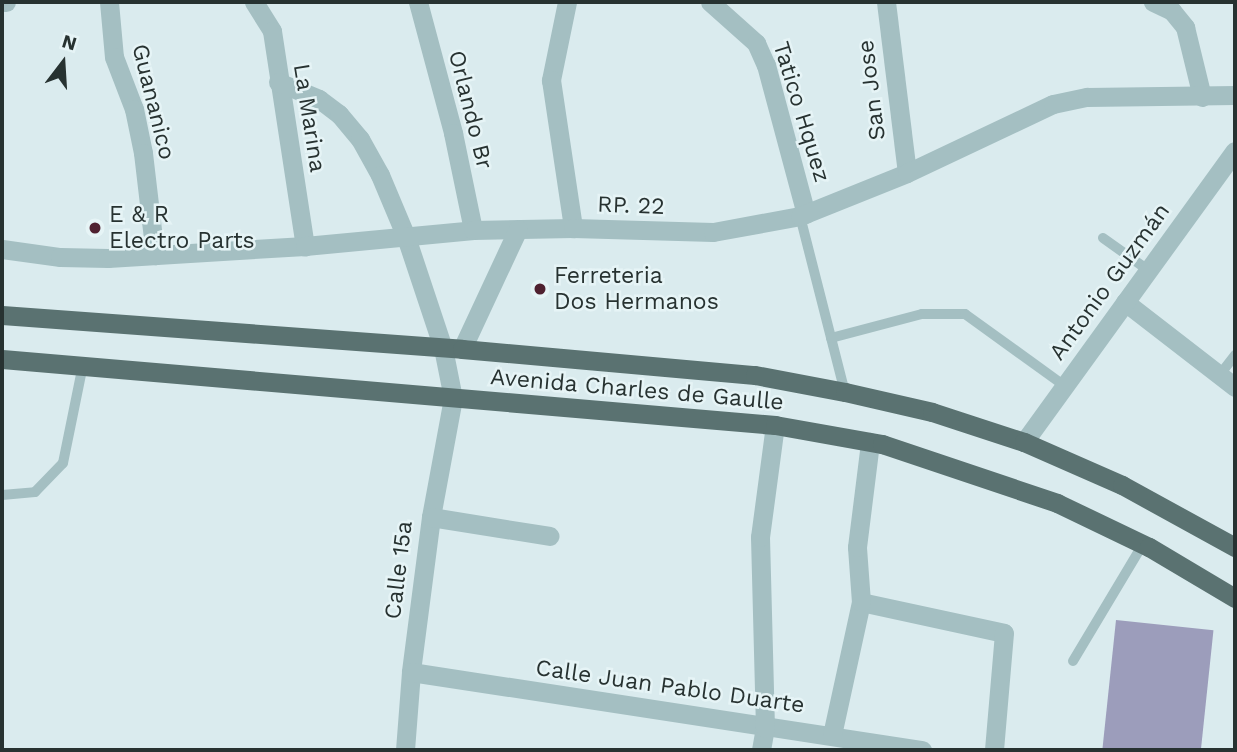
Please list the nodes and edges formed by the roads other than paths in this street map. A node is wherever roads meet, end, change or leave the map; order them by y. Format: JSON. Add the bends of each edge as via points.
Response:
{"nodes":[{"id":1,"x":108,"y":2,"type":"edge"},
{"id":2,"x":254,"y":2,"type":"edge"},
{"id":3,"x":418,"y":2,"type":"edge"},
{"id":4,"x":567,"y":2,"type":"edge"},
{"id":5,"x":710,"y":2,"type":"edge"},
{"id":6,"x":886,"y":2,"type":"edge"},
{"id":7,"x":1153,"y":2,"type":"edge"},
{"id":8,"x":278,"y":82,"type":"junction"},
{"id":9,"x":1235,"y":95,"type":"edge"},
{"id":10,"x":1202,"y":97,"type":"junction"},
{"id":11,"x":1235,"y":151,"type":"edge"},
{"id":12,"x":906,"y":173,"type":"junction"},
{"id":13,"x":803,"y":215,"type":"junction"},
{"id":14,"x":518,"y":229,"type":"junction"},
{"id":15,"x":573,"y":229,"type":"junction"},
{"id":16,"x":473,"y":230,"type":"junction"},
{"id":17,"x":406,"y":237,"type":"junction"},
{"id":18,"x":1103,"y":238,"type":"dead end"},
{"id":19,"x":305,"y":246,"type":"junction"},
{"id":20,"x":2,"y":249,"type":"edge"},
{"id":21,"x":155,"y":256,"type":"junction"},
{"id":22,"x":1148,"y":270,"type":"junction"},
{"id":23,"x":1125,"y":302,"type":"junction"},
{"id":24,"x":2,"y":315,"type":"edge"},
{"id":25,"x":831,"y":338,"type":"junction"},
{"id":26,"x":452,"y":349,"type":"junction"},
{"id":27,"x":1235,"y":355,"type":"edge"},
{"id":28,"x":2,"y":359,"type":"edge"},
{"id":29,"x":83,"y":365,"type":"junction"},
{"id":30,"x":1218,"y":377,"type":"junction"},
{"id":31,"x":1065,"y":386,"type":"junction"},
{"id":32,"x":1235,"y":387,"type":"edge"},
{"id":33,"x":845,"y":392,"type":"junction"},
{"id":34,"x":453,"y":397,"type":"junction"},
{"id":35,"x":775,"y":425,"type":"junction"},
{"id":36,"x":870,"y":442,"type":"junction"},
{"id":37,"x":1024,"y":442,"type":"junction"},
{"id":38,"x":2,"y":495,"type":"edge"},
{"id":39,"x":431,"y":517,"type":"junction"},
{"id":40,"x":549,"y":536,"type":"dead end"},
{"id":41,"x":1143,"y":544,"type":"junction"},
{"id":42,"x":1235,"y":547,"type":"edge"},
{"id":43,"x":1235,"y":598,"type":"edge"},
{"id":44,"x":861,"y":602,"type":"junction"},
{"id":45,"x":1073,"y":661,"type":"dead end"},
{"id":46,"x":411,"y":672,"type":"junction"},
{"id":47,"x":765,"y":728,"type":"junction"},
{"id":48,"x":832,"y":735,"type":"junction"},
{"id":49,"x":405,"y":750,"type":"edge"},
{"id":50,"x":761,"y":750,"type":"edge"},
{"id":51,"x":922,"y":750,"type":"edge"},
{"id":52,"x":994,"y":750,"type":"edge"}],
"edges":[{"from":1,"to":21,"type":"street","name":"Guananico","via":[[114,57],[134,109],[143,153]]},
{"from":2,"to":8,"type":"street","name":"La Marina","via":[[272,31]]},
{"from":3,"to":16,"type":"street","name":"Orlando Br"},
{"from":4,"to":15,"type":"street","via":[[551,80]]},
{"from":5,"to":13,"type":"street","name":"Tatico Hquez","via":[[740,26],[761,54]]},
{"from":6,"to":12,"type":"street","name":"San Jose"},
{"from":7,"to":10,"type":"street","via":[[1172,11],[1185,27]]},
{"from":8,"to":17,"type":"street","via":[[319,99],[340,114],[380,175]]},
{"from":8,"to":19,"type":"street","name":"La Marina"},
{"from":9,"to":10,"type":"street","name":"RP. 22"},
{"from":10,"to":12,"type":"street","name":"RP. 22","via":[[1087,97],[1053,104]]},
{"from":11,"to":22,"type":"street","name":"Antonio Guzmán"},
{"from":12,"to":13,"type":"street","name":"RP. 22"},
{"from":13,"to":15,"type":"street","name":"RP. 22","via":[[713,232]]},
{"from":13,"to":25,"type":"lane"},
{"from":14,"to":15,"type":"street","name":"RP. 22"},
{"from":14,"to":16,"type":"street","name":"RP. 22"},
{"from":14,"to":26,"type":"street"},
{"from":16,"to":17,"type":"street","name":"RP. 22"},
{"from":17,"to":19,"type":"street","name":"RP. 22"},
{"from":17,"to":26,"type":"street"},
{"from":18,"to":22,"type":"lane"},
{"from":19,"to":21,"type":"street","name":"RP. 22"},
{"from":20,"to":21,"type":"street","name":"RP. 22","via":[[60,257]]},
{"from":22,"to":23,"type":"street","name":"Antonio Guzmán"},
{"from":23,"to":30,"type":"street"},
{"from":23,"to":31,"type":"street","name":"Antonio Guzmán"},
{"from":24,"to":26,"type":"main road","name":"Avenida Charles de Gaulle"},
{"from":25,"to":31,"type":"lane","via":[[922,314],[965,314]]},
{"from":25,"to":33,"type":"lane"},
{"from":26,"to":33,"type":"main road","name":"Avenida Charles de Gaulle","via":[[755,375]]},
{"from":26,"to":34,"type":"street"},
{"from":27,"to":30,"type":"lane"},
{"from":28,"to":29,"type":"main road","name":"Avenida Charles de Gaulle"},
{"from":29,"to":34,"type":"main road","name":"Avenida Charles de Gaulle"},
{"from":29,"to":38,"type":"lane","via":[[62,463],[35,492]]},
{"from":30,"to":32,"type":"street"},
{"from":31,"to":37,"type":"street","name":"Antonio Guzmán"},
{"from":33,"to":37,"type":"main road","name":"Avenida Charles de Gaulle","via":[[932,412]]},
{"from":34,"to":35,"type":"main road","name":"Avenida Charles de Gaulle"},
{"from":34,"to":39,"type":"street","name":"Calle 15a"},
{"from":35,"to":36,"type":"main road","name":"Avenida Charles de Gaulle"},
{"from":35,"to":47,"type":"street","via":[[760,537]]},
{"from":36,"to":41,"type":"main road","name":"Avenida Charles de Gaulle","via":[[1057,503]]},
{"from":36,"to":44,"type":"street","via":[[857,547]]},
{"from":37,"to":42,"type":"main road","name":"Avenida Charles de Gaulle","via":[[1122,485]]},
{"from":39,"to":40,"type":"street"},
{"from":39,"to":46,"type":"street","name":"Calle 15a"},
{"from":41,"to":43,"type":"main road","name":"Avenida Charles de Gaulle"},
{"from":41,"to":45,"type":"lane"},
{"from":44,"to":48,"type":"street"},
{"from":44,"to":52,"type":"street","via":[[1004,633]]},
{"from":46,"to":47,"type":"street","name":"Calle Juan Pablo Duarte"},
{"from":46,"to":49,"type":"street","name":"Calle 15a"},
{"from":47,"to":48,"type":"street","name":"Calle Juan Pablo Duarte"},
{"from":47,"to":50,"type":"street"},
{"from":48,"to":51,"type":"street","name":"Calle Juan Pablo Duarte"}]}
